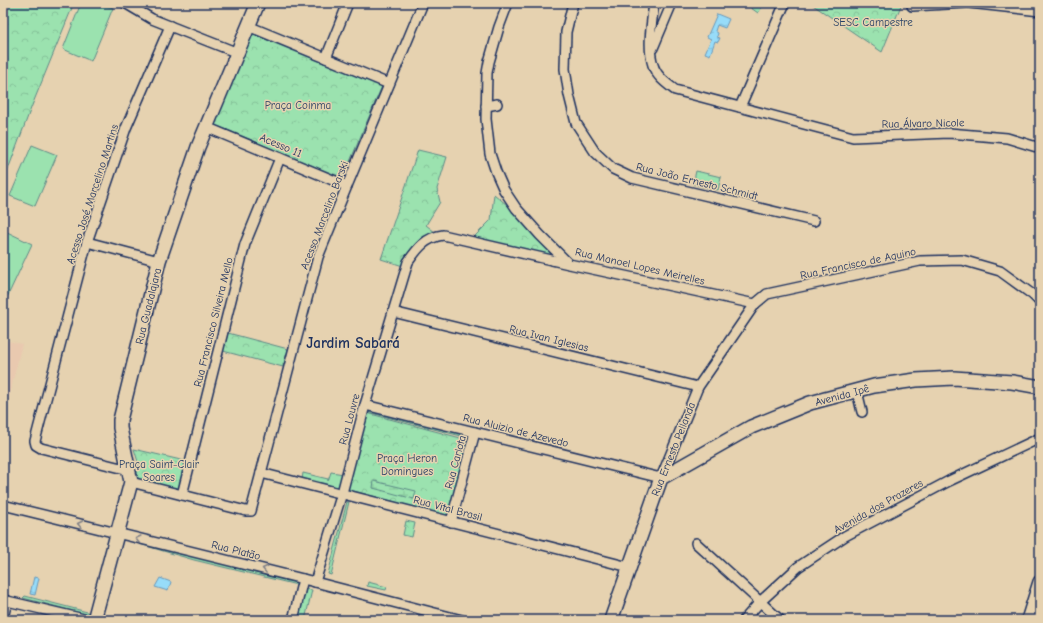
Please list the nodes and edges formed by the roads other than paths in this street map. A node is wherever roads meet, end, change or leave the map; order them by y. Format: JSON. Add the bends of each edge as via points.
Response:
{"nodes":[{"id":1,"x":125,"y":3,"type":"edge"},
{"id":2,"x":258,"y":3,"type":"edge"},
{"id":3,"x":348,"y":3,"type":"edge"},
{"id":4,"x":424,"y":3,"type":"edge"},
{"id":5,"x":508,"y":3,"type":"edge"},
{"id":6,"x":573,"y":3,"type":"edge"},
{"id":7,"x":654,"y":3,"type":"edge"},
{"id":8,"x":672,"y":3,"type":"edge"},
{"id":9,"x":785,"y":3,"type":"edge"},
{"id":10,"x":968,"y":3,"type":"edge"},
{"id":11,"x":912,"y":6,"type":"dead end"},
{"id":12,"x":1040,"y":11,"type":"edge"},
{"id":13,"x":170,"y":26,"type":"junction"},
{"id":14,"x":248,"y":26,"type":"junction"},
{"id":15,"x":651,"y":52,"type":"junction"},
{"id":16,"x":238,"y":53,"type":"junction"},
{"id":17,"x":326,"y":58,"type":"junction"},
{"id":18,"x":389,"y":84,"type":"junction"},
{"id":19,"x":497,"y":104,"type":"dead end"},
{"id":20,"x":486,"y":106,"type":"junction"},
{"id":21,"x":740,"y":107,"type":"junction"},
{"id":22,"x":206,"y":127,"type":"junction"},
{"id":23,"x":1040,"y":148,"type":"edge"},
{"id":24,"x":280,"y":158,"type":"junction"},
{"id":25,"x":347,"y":186,"type":"junction"},
{"id":26,"x":814,"y":221,"type":"dead end"},
{"id":27,"x":87,"y":242,"type":"junction"},
{"id":28,"x":159,"y":261,"type":"junction"},
{"id":29,"x":569,"y":264,"type":"junction"},
{"id":30,"x":767,"y":294,"type":"joint"},
{"id":31,"x":1040,"y":302,"type":"edge"},
{"id":32,"x":755,"y":304,"type":"junction"},
{"id":33,"x":393,"y":312,"type":"junction"},
{"id":34,"x":698,"y":387,"type":"junction"},
{"id":35,"x":1040,"y":387,"type":"edge"},
{"id":36,"x":857,"y":391,"type":"junction"},
{"id":37,"x":365,"y":405,"type":"junction"},
{"id":38,"x":862,"y":412,"type":"dead end"},
{"id":39,"x":475,"y":432,"type":"junction"},
{"id":40,"x":1040,"y":438,"type":"edge"},
{"id":41,"x":261,"y":473,"type":"junction"},
{"id":42,"x":130,"y":476,"type":"junction"},
{"id":43,"x":661,"y":478,"type":"junction"},
{"id":44,"x":342,"y":493,"type":"junction"},
{"id":45,"x":182,"y":495,"type":"junction"},
{"id":46,"x":3,"y":505,"type":"edge"},
{"id":47,"x":451,"y":522,"type":"junction"},
{"id":48,"x":118,"y":534,"type":"junction"},
{"id":49,"x":696,"y":542,"type":"dead end"},
{"id":50,"x":629,"y":567,"type":"junction"},
{"id":51,"x":303,"y":579,"type":"junction"},
{"id":52,"x":315,"y":582,"type":"junction"},
{"id":53,"x":1040,"y":582,"type":"edge"},
{"id":54,"x":5,"y":601,"type":"edge"},
{"id":55,"x":760,"y":602,"type":"junction"},
{"id":56,"x":3,"y":618,"type":"edge"},
{"id":57,"x":88,"y":620,"type":"edge"},
{"id":58,"x":94,"y":620,"type":"edge"},
{"id":59,"x":292,"y":620,"type":"edge"},
{"id":60,"x":462,"y":620,"type":"edge"},
{"id":61,"x":611,"y":620,"type":"edge"},
{"id":62,"x":744,"y":620,"type":"edge"},
{"id":63,"x":780,"y":620,"type":"edge"},
{"id":64,"x":1028,"y":620,"type":"edge"}],
"edges":[{"from":1,"to":13,"type":"street"},
{"from":2,"to":14,"type":"main road","name":"Rua Guadalajara"},
{"from":3,"to":17,"type":"street"},
{"from":4,"to":18,"type":"street","name":"Acesso Marcelino Barski"},
{"from":5,"to":20,"type":"street","name":"Rua Manoel Lopes Meirelles","via":[[489,62]]},
{"from":6,"to":26,"type":"street","name":"Rua João Ernesto Schmidt","via":[[566,32],[565,69],[570,102],[576,123],[595,152],[613,169],[632,178]]},
{"from":7,"to":15,"type":"street","name":"Rua Álvaro Nicole"},
{"from":8,"to":15,"type":"street"},
{"from":9,"to":21,"type":"street"},
{"from":10,"to":11,"type":"street"},
{"from":10,"to":12,"type":"street"},
{"from":13,"to":16,"type":"street"},
{"from":13,"to":27,"type":"street","name":"Acesso José Marcelino Martins","via":[[126,128]]},
{"from":14,"to":16,"type":"main road","name":"Rua Guadalajara"},
{"from":14,"to":17,"type":"street"},
{"from":15,"to":21,"type":"street","name":"Rua Álvaro Nicole","via":[[653,65],[662,79],[675,90]]},
{"from":16,"to":22,"type":"main road","name":"Rua Guadalajara"},
{"from":17,"to":18,"type":"street"},
{"from":18,"to":25,"type":"street","name":"Acesso Marcelino Barski"},
{"from":19,"to":20,"type":"street"},
{"from":20,"to":29,"type":"street","name":"Rua Manoel Lopes Meirelles","via":[[490,154],[504,190],[527,222]]},
{"from":21,"to":23,"type":"street","name":"Rua Álvaro Nicole","via":[[853,137],[948,132],[1007,138]]},
{"from":22,"to":24,"type":"street","name":"Acesso 11"},
{"from":22,"to":28,"type":"main road","name":"Rua Guadalajara"},
{"from":24,"to":25,"type":"street","name":"Acesso 11"},
{"from":24,"to":45,"type":"street","name":"Rua Francisco Silveira Mello","via":[[245,244]]},
{"from":25,"to":41,"type":"street","name":"Acesso Marcelino Barski","via":[[318,258]]},
{"from":27,"to":28,"type":"street"},
{"from":27,"to":42,"type":"street","name":"Acesso José Marcelino Martins","via":[[35,441],[41,448]]},
{"from":28,"to":42,"type":"main road","name":"Rua Guadalajara","via":[[120,420]]},
{"from":29,"to":32,"type":"street","name":"Rua Manoel Lopes Meirelles"},
{"from":29,"to":33,"type":"street","name":"Rua Louvre","via":[[436,236],[423,243],[408,262]]},
{"from":30,"to":31,"type":"street","name":"Rua Francisco de Aquino","via":[[920,261],[962,260],[1000,271]]},
{"from":30,"to":32,"type":"street","name":"Rua Ernesto Pellanda"},
{"from":32,"to":34,"type":"street","name":"Rua Ernesto Pellanda"},
{"from":33,"to":34,"type":"street","name":"Rua Ivan Iglesias"},
{"from":33,"to":37,"type":"street","name":"Rua Louvre"},
{"from":34,"to":43,"type":"street","name":"Rua Ernesto Pellanda"},
{"from":35,"to":36,"type":"main road","name":"Avenida Ipê","via":[[1012,382],[954,378],[903,382]]},
{"from":36,"to":38,"type":"street"},
{"from":36,"to":43,"type":"main road","name":"Avenida Ipê","via":[[810,403],[751,427]]},
{"from":37,"to":39,"type":"street","name":"Rua Aluizio de Azevedo"},
{"from":37,"to":44,"type":"street","name":"Rua Louvre"},
{"from":39,"to":43,"type":"street","name":"Rua Aluizio de Azevedo"},
{"from":39,"to":47,"type":"street","name":"Rua Carlota"},
{"from":40,"to":55,"type":"street","name":"Avenida dos Prazeres","via":[[950,480],[845,536],[798,567]]},
{"from":41,"to":44,"type":"street","name":"Rua Vital Brasil"},
{"from":41,"to":45,"type":"street","name":"Acesso Marcelino Barski","via":[[250,512]]},
{"from":42,"to":45,"type":"street"},
{"from":42,"to":48,"type":"main road","name":"Rua Guadalajara"},
{"from":43,"to":50,"type":"main road","name":"Rua Ernesto Pellanda"},
{"from":44,"to":47,"type":"street","name":"Rua Vital Brasil"},
{"from":44,"to":52,"type":"street","name":"Rua Louvre"},
{"from":48,"to":46,"type":"street","name":"Rua Platão","one_way":true},
{"from":47,"to":50,"type":"street","name":"Rua Vital Brasil"},
{"from":51,"to":48,"type":"street","name":"Rua Platão","one_way":true},
{"from":48,"to":58,"type":"main road","name":"Rua Guadalajara"},
{"from":49,"to":55,"type":"street"},
{"from":50,"to":61,"type":"main road","name":"Rua Ernesto Pellanda"},
{"from":51,"to":52,"type":"street","name":"Rua Platão"},
{"from":51,"to":59,"type":"street"},
{"from":52,"to":60,"type":"street","name":"Rua Platão"},
{"from":53,"to":64,"type":"main road"},
{"from":54,"to":56,"type":"street"},
{"from":54,"to":57,"type":"street"},
{"from":55,"to":62,"type":"street","name":"Avenida dos Prazeres"},
{"from":55,"to":63,"type":"street"}]}
